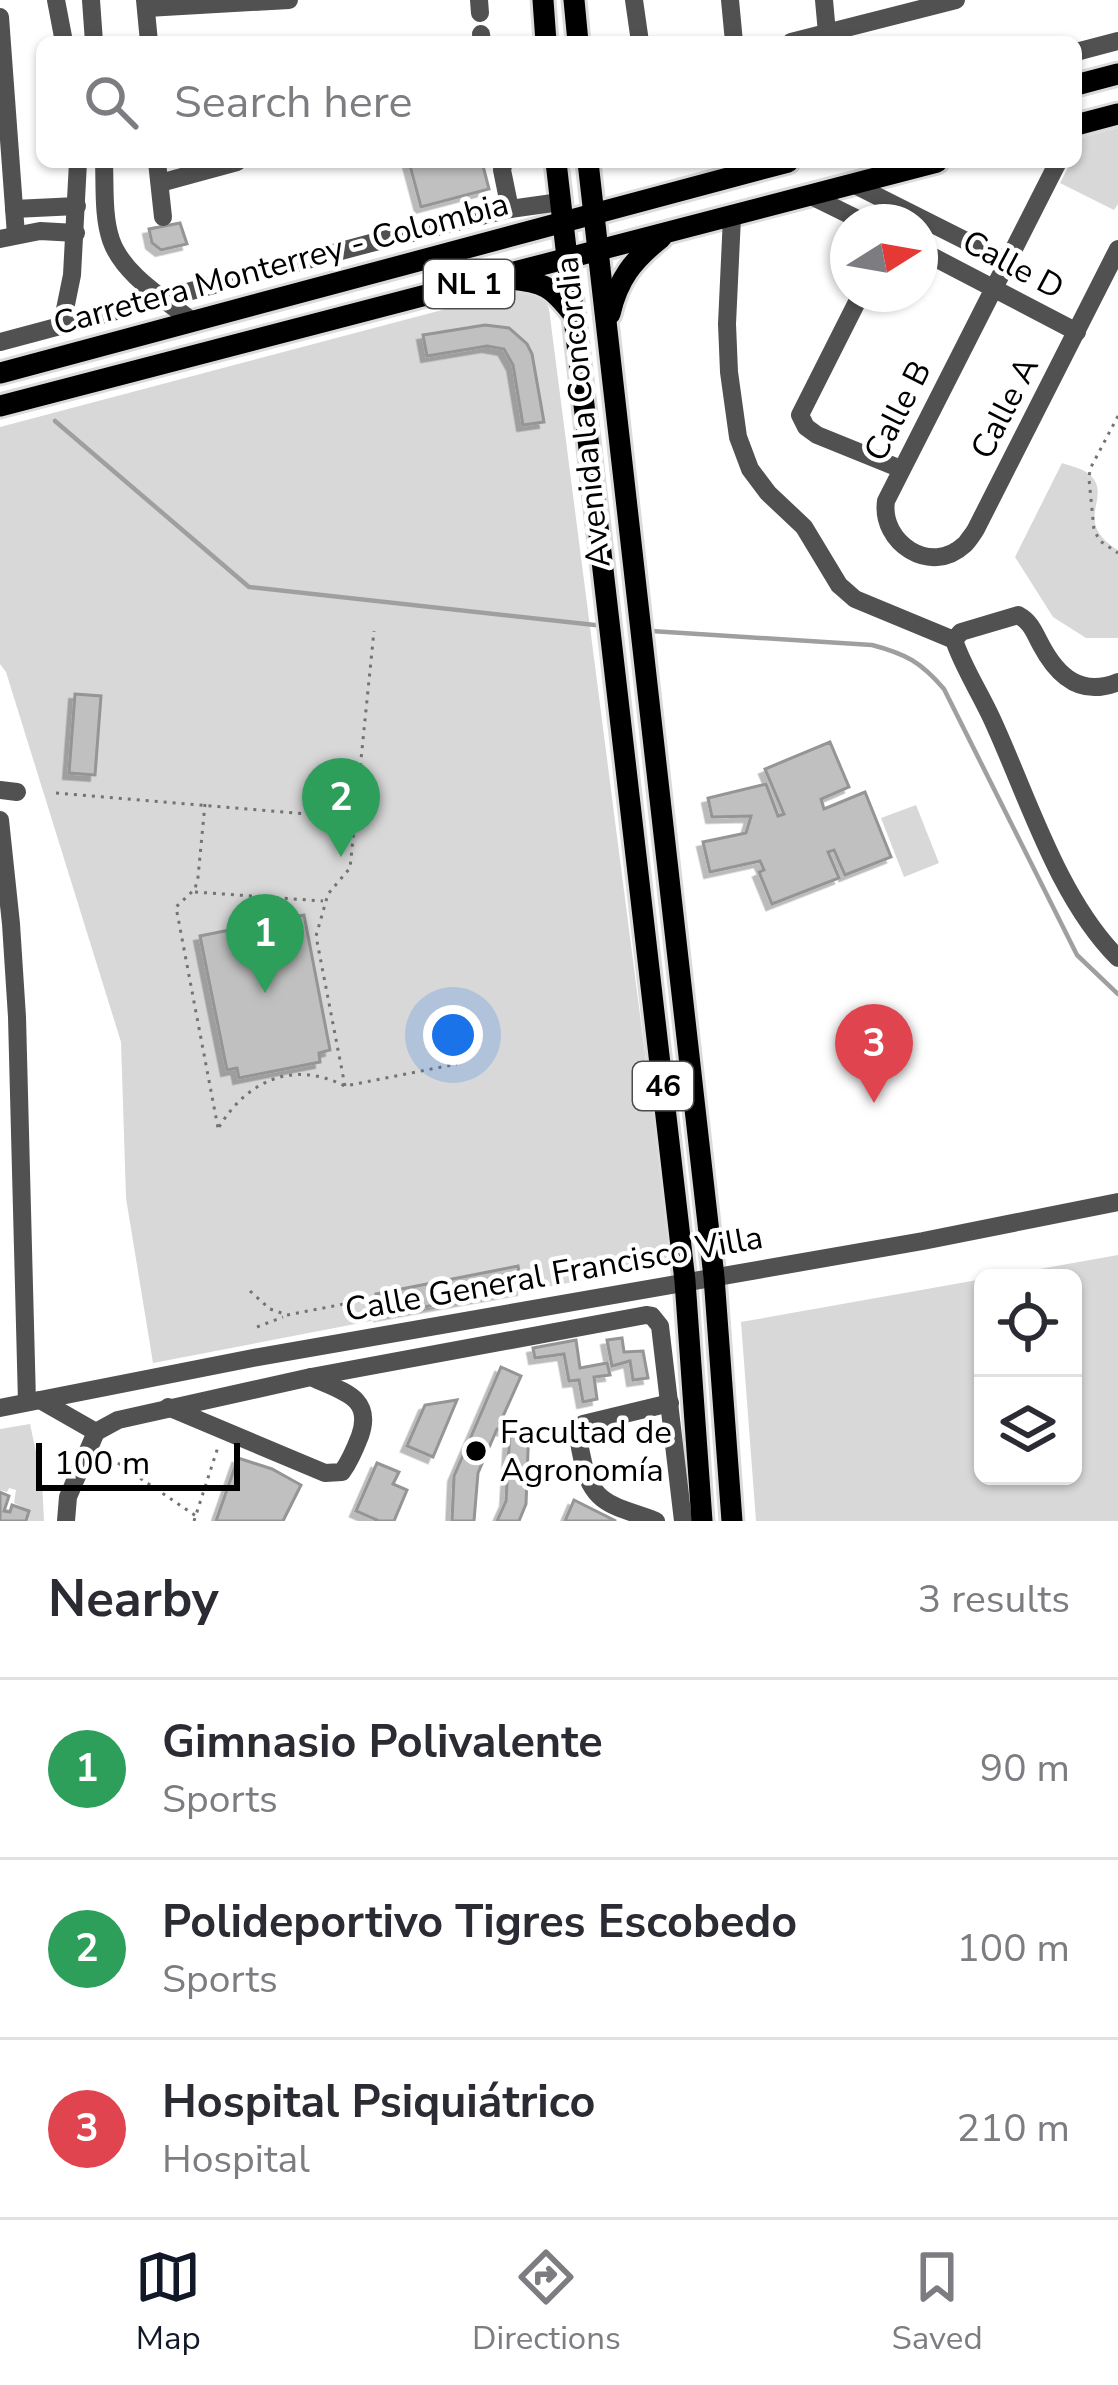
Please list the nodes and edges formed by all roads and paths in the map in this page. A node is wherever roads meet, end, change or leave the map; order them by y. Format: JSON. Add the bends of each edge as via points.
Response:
{"nodes":[{"id":1,"x":56,"y":0,"type":"edge"},
{"id":2,"x":91,"y":0,"type":"edge"},
{"id":3,"x":289,"y":0,"type":"edge"},
{"id":4,"x":543,"y":0,"type":"edge"},
{"id":5,"x":574,"y":0,"type":"edge"},
{"id":6,"x":634,"y":0,"type":"edge"},
{"id":7,"x":730,"y":0,"type":"edge"},
{"id":8,"x":824,"y":0,"type":"edge"},
{"id":9,"x":956,"y":0,"type":"edge"},
{"id":10,"x":146,"y":4,"type":"edge"},
{"id":11,"x":915,"y":5,"type":"edge"},
{"id":12,"x":0,"y":16,"type":"edge"},
{"id":13,"x":827,"y":33,"type":"junction"},
{"id":14,"x":63,"y":36,"type":"edge"},
{"id":15,"x":94,"y":36,"type":"edge"},
{"id":16,"x":149,"y":36,"type":"edge"},
{"id":17,"x":546,"y":36,"type":"edge"},
{"id":18,"x":578,"y":36,"type":"edge"},
{"id":19,"x":639,"y":36,"type":"edge"},
{"id":20,"x":733,"y":36,"type":"edge"},
{"id":21,"x":815,"y":36,"type":"edge"},
{"id":22,"x":1118,"y":41,"type":"edge"},
{"id":23,"x":1082,"y":50,"type":"edge"},
{"id":24,"x":1118,"y":74,"type":"edge"},
{"id":25,"x":1082,"y":83,"type":"edge"},
{"id":26,"x":1118,"y":114,"type":"edge"},
{"id":27,"x":1082,"y":123,"type":"edge"},
{"id":28,"x":78,"y":168,"type":"edge"},
{"id":29,"x":104,"y":168,"type":"edge"},
{"id":30,"x":158,"y":168,"type":"edge"},
{"id":31,"x":215,"y":168,"type":"edge"},
{"id":32,"x":502,"y":168,"type":"edge"},
{"id":33,"x":557,"y":168,"type":"edge"},
{"id":34,"x":589,"y":168,"type":"edge"},
{"id":35,"x":765,"y":168,"type":"edge"},
{"id":36,"x":915,"y":168,"type":"edge"},
{"id":37,"x":1055,"y":168,"type":"edge"},
{"id":38,"x":160,"y":183,"type":"junction"},
{"id":39,"x":853,"y":184,"type":"junction"},
{"id":40,"x":811,"y":196,"type":"junction"},
{"id":41,"x":830,"y":205,"type":"edge"},
{"id":42,"x":77,"y":206,"type":"junction"},
{"id":43,"x":14,"y":209,"type":"junction"},
{"id":44,"x":510,"y":209,"type":"junction"},
{"id":45,"x":561,"y":213,"type":"junction"},
{"id":46,"x":594,"y":215,"type":"junction"},
{"id":47,"x":163,"y":217,"type":"dead end"},
{"id":48,"x":732,"y":217,"type":"junction"},
{"id":49,"x":76,"y":233,"type":"junction"},
{"id":50,"x":668,"y":233,"type":"junction"},
{"id":51,"x":8,"y":237,"type":"edge"},
{"id":52,"x":371,"y":243,"type":"junction"},
{"id":53,"x":598,"y":249,"type":"junction"},
{"id":54,"x":1118,"y":249,"type":"edge"},
{"id":55,"x":566,"y":257,"type":"junction"},
{"id":56,"x":938,"y":259,"type":"edge"},
{"id":57,"x":1008,"y":262,"type":"junction"},
{"id":58,"x":379,"y":272,"type":"junction"},
{"id":59,"x":491,"y":278,"type":"junction"},
{"id":60,"x":995,"y":289,"type":"junction"},
{"id":61,"x":162,"y":297,"type":"junction"},
{"id":62,"x":852,"y":312,"type":"edge"},
{"id":63,"x":574,"y":315,"type":"junction"},
{"id":64,"x":193,"y":322,"type":"junction"},
{"id":65,"x":62,"y":324,"type":"junction"},
{"id":66,"x":607,"y":332,"type":"junction"},
{"id":67,"x":1077,"y":332,"type":"junction"},
{"id":68,"x":0,"y":342,"type":"edge"},
{"id":69,"x":0,"y":373,"type":"edge"},
{"id":70,"x":0,"y":406,"type":"edge"},
{"id":71,"x":1118,"y":416,"type":"edge"},
{"id":72,"x":901,"y":469,"type":"junction"},
{"id":73,"x":915,"y":552,"type":"joint"},
{"id":74,"x":1118,"y":553,"type":"edge"},
{"id":75,"x":374,"y":631,"type":"dead end"},
{"id":76,"x":954,"y":640,"type":"junction"},
{"id":77,"x":1118,"y":682,"type":"edge"},
{"id":78,"x":56,"y":793,"type":"dead end"},
{"id":79,"x":205,"y":804,"type":"junction"},
{"id":80,"x":356,"y":818,"type":"junction"},
{"id":81,"x":0,"y":820,"type":"edge"},
{"id":82,"x":193,"y":892,"type":"junction"},
{"id":83,"x":325,"y":902,"type":"junction"},
{"id":84,"x":1118,"y":958,"type":"edge"},
{"id":85,"x":8,"y":1017,"type":"edge"},
{"id":86,"x":457,"y":1064,"type":"dead end"},
{"id":87,"x":345,"y":1086,"type":"junction"},
{"id":88,"x":1118,"y":1202,"type":"edge"},
{"id":89,"x":23,"y":1247,"type":"junction"},
{"id":90,"x":0,"y":1248,"type":"edge"},
{"id":91,"x":714,"y":1277,"type":"junction"},
{"id":92,"x":685,"y":1281,"type":"junction"},
{"id":93,"x":250,"y":1292,"type":"dead end"},
{"id":94,"x":370,"y":1299,"type":"dead end"},
{"id":95,"x":287,"y":1315,"type":"junction"},
{"id":96,"x":257,"y":1327,"type":"dead end"},
{"id":97,"x":311,"y":1377,"type":"junction"},
{"id":98,"x":34,"y":1401,"type":"junction"},
{"id":99,"x":670,"y":1403,"type":"junction"},
{"id":100,"x":167,"y":1407,"type":"junction"},
{"id":101,"x":0,"y":1408,"type":"edge"},
{"id":102,"x":221,"y":1440,"type":"dead end"},
{"id":103,"x":99,"y":1442,"type":"junction"},
{"id":104,"x":195,"y":1518,"type":"edge"},
{"id":105,"x":66,"y":1521,"type":"edge"},
{"id":106,"x":656,"y":1521,"type":"edge"},
{"id":107,"x":683,"y":1521,"type":"edge"},
{"id":108,"x":702,"y":1521,"type":"edge"},
{"id":109,"x":732,"y":1521,"type":"edge"}],
"edges":[{"from":1,"to":14,"type":"street"},
{"from":2,"to":15,"type":"street"},
{"from":3,"to":10,"type":"street"},
{"from":4,"to":17,"type":"main road"},
{"from":5,"to":18,"type":"main road"},
{"from":6,"to":19,"type":"street"},
{"from":7,"to":20,"type":"street"},
{"from":8,"to":13,"type":"street"},
{"from":9,"to":11,"type":"street"},
{"from":10,"to":16,"type":"street"},
{"from":11,"to":13,"type":"street"},
{"from":12,"to":43,"type":"street"},
{"from":13,"to":21,"type":"street"},
{"from":22,"to":23,"type":"street"},
{"from":24,"to":25,"type":"main road"},
{"from":26,"to":27,"type":"main road"},
{"from":28,"to":42,"type":"street"},
{"from":29,"to":61,"type":"street","via":[[112,244]]},
{"from":30,"to":38,"type":"street"},
{"from":31,"to":38,"type":"street"},
{"from":32,"to":44,"type":"street"},
{"from":33,"to":45,"type":"main road","name":"Avenida la Concordia","number":"46"},
{"from":34,"to":46,"type":"main road","name":"Avenida la Concordia","number":"46"},
{"from":35,"to":46,"type":"main road","name":"Carretera Monterrey - Colombia","number":"NL 1"},
{"from":36,"to":39,"type":"main road","name":"Carretera Monterrey - Colombia","number":"NL 1"},
{"from":37,"to":57,"type":"street","name":"Calle B"},
{"from":38,"to":47,"type":"street"},
{"from":39,"to":40,"type":"main road","name":"Carretera Monterrey - Colombia","number":"NL 1"},
{"from":39,"to":57,"type":"street"},
{"from":40,"to":41,"type":"street"},
{"from":40,"to":48,"type":"main road","name":"Carretera Monterrey - Colombia","number":"NL 1"},
{"from":42,"to":43,"type":"street"},
{"from":42,"to":49,"type":"street"},
{"from":43,"to":51,"type":"street"},
{"from":44,"to":45,"type":"street"},
{"from":44,"to":52,"type":"street"},
{"from":45,"to":46,"type":"main road","name":"Carretera Monterrey - Colombia","number":"NL 1"},
{"from":45,"to":55,"type":"main road","name":"Avenida la Concordia","number":"46"},
{"from":45,"to":58,"type":"main road","name":"Carretera Monterrey - Colombia","number":"NL 1"},
{"from":46,"to":53,"type":"main road","name":"Avenida la Concordia","number":"46"},
{"from":48,"to":50,"type":"main road","name":"Carretera Monterrey - Colombia","number":"NL 1"},
{"from":48,"to":76,"type":"street","via":[[729,372],[750,469],[804,527],[838,585]]},
{"from":49,"to":51,"type":"street"},
{"from":49,"to":65,"type":"street"},
{"from":50,"to":53,"type":"main road","name":"Carretera Monterrey - Colombia","number":"NL 1"},
{"from":50,"to":66,"type":"main road","via":[[627,269]]},
{"from":52,"to":58,"type":"street"},
{"from":52,"to":61,"type":"street"},
{"from":53,"to":55,"type":"main road","name":"Carretera Monterrey - Colombia","number":"NL 1"},
{"from":53,"to":66,"type":"main road","name":"Avenida la Concordia","number":"46"},
{"from":54,"to":67,"type":"street","name":"Calle A"},
{"from":55,"to":59,"type":"main road","name":"Carretera Monterrey - Colombia","number":"NL 1"},
{"from":55,"to":63,"type":"main road","name":"Avenida la Concordia","number":"46"},
{"from":56,"to":60,"type":"street","name":"Calle D"},
{"from":57,"to":60,"type":"street","name":"Calle B"},
{"from":58,"to":64,"type":"main road","name":"Carretera Monterrey - Colombia","number":"NL 1"},
{"from":59,"to":63,"type":"main road","via":[[541,284]]},
{"from":59,"to":70,"type":"main road","name":"Carretera Monterrey - Colombia","number":"NL 1"},
{"from":60,"to":67,"type":"street","name":"Calle D"},
{"from":60,"to":72,"type":"street","name":"Calle B"},
{"from":61,"to":64,"type":"street"},
{"from":61,"to":65,"type":"street"},
{"from":62,"to":72,"type":"street","via":[[800,415],[817,435]]},
{"from":63,"to":92,"type":"main road","name":"Avenida la Concordia","number":"46"},
{"from":64,"to":69,"type":"main road","name":"Carretera Monterrey - Colombia","number":"NL 1"},
{"from":65,"to":68,"type":"street"},
{"from":66,"to":91,"type":"main road","name":"Avenida la Concordia","number":"46"},
{"from":67,"to":73,"type":"street","name":"Calle A","via":[[965,545],[950,554]]},
{"from":71,"to":74,"type":"path","via":[[1089,479],[1094,530]]},
{"from":72,"to":73,"type":"street","name":"Calle B","via":[[884,513],[898,543]]},
{"from":75,"to":80,"type":"path"},
{"from":76,"to":77,"type":"street","via":[[1018,615],[1074,684]]},
{"from":76,"to":84,"type":"street","via":[[1047,846]]},
{"from":78,"to":79,"type":"path"},
{"from":79,"to":80,"type":"path"},
{"from":79,"to":82,"type":"path"},
{"from":80,"to":83,"type":"path","via":[[350,868]]},
{"from":81,"to":85,"type":"street"},
{"from":82,"to":83,"type":"path"},
{"from":82,"to":87,"type":"path","via":[[176,907],[218,1129],[265,1082],[306,1074]]},
{"from":83,"to":87,"type":"path","via":[[316,944]]},
{"from":85,"to":89,"type":"street"},
{"from":86,"to":87,"type":"path"},
{"from":88,"to":91,"type":"street","name":"Calle General Francisco Villa"},
{"from":89,"to":90,"type":"street"},
{"from":89,"to":98,"type":"street"},
{"from":91,"to":92,"type":"street","name":"Calle General Francisco Villa"},
{"from":91,"to":109,"type":"main road","number":"46"},
{"from":92,"to":98,"type":"street","name":"Calle General Francisco Villa"},
{"from":92,"to":108,"type":"main road","number":"46"},
{"from":93,"to":95,"type":"path"},
{"from":94,"to":95,"type":"path"},
{"from":95,"to":96,"type":"path"},
{"from":97,"to":99,"type":"street","via":[[652,1316]]},
{"from":97,"to":100,"type":"street"},
{"from":97,"to":100,"type":"street","via":[[353,1397],[363,1411],[342,1472],[325,1473]]},
{"from":98,"to":101,"type":"street","name":"Calle General Francisco Villa"},
{"from":98,"to":103,"type":"street"},
{"from":99,"to":106,"type":"street","via":[[583,1424],[578,1435],[586,1481],[598,1497]]},
{"from":99,"to":107,"type":"street"},
{"from":100,"to":103,"type":"street","via":[[118,1420]]},
{"from":102,"to":104,"type":"path"},
{"from":103,"to":104,"type":"path"},
{"from":103,"to":105,"type":"street","via":[[68,1497]]}]}
